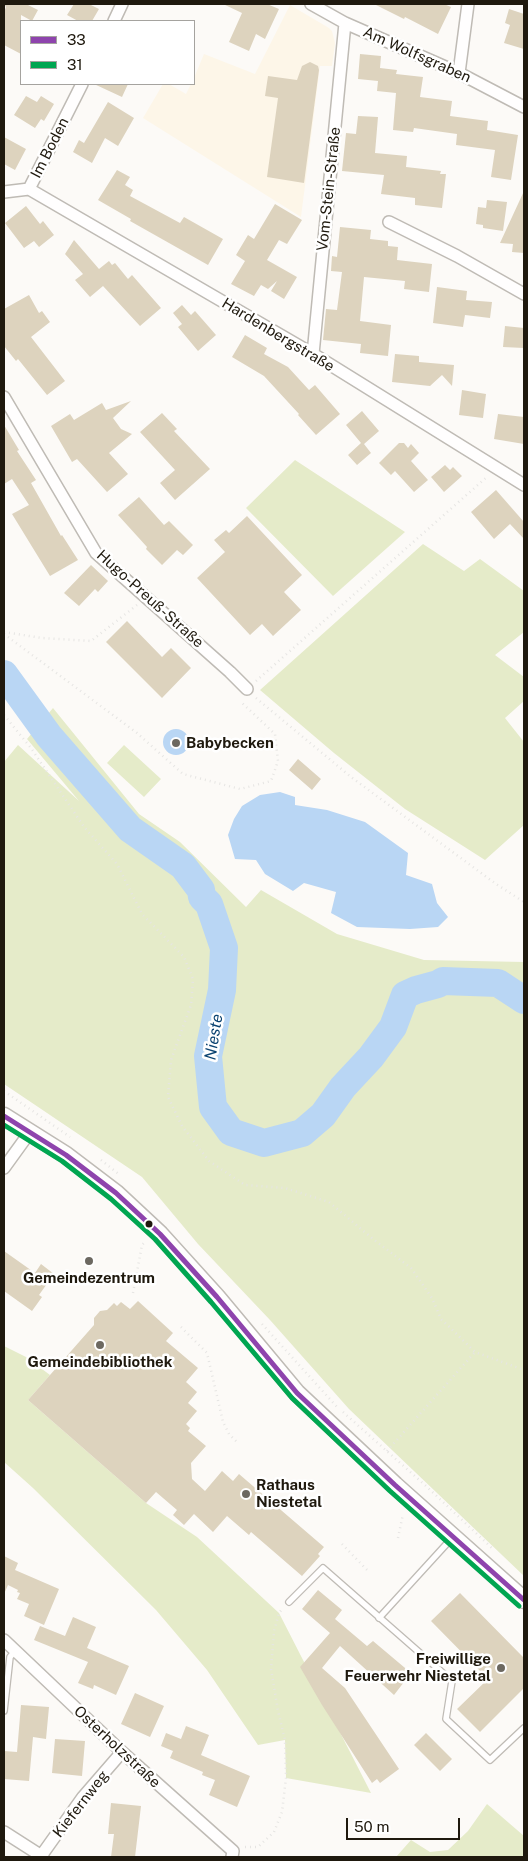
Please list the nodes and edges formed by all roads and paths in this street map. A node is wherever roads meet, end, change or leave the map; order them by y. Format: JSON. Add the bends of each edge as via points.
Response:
{"nodes":[{"id":1,"x":122,"y":4,"type":"edge"},
{"id":2,"x":311,"y":4,"type":"edge"},
{"id":3,"x":468,"y":4,"type":"edge"},
{"id":4,"x":114,"y":20,"type":"edge"},
{"id":5,"x":345,"y":23,"type":"junction"},
{"id":6,"x":459,"y":73,"type":"junction"},
{"id":7,"x":81,"y":85,"type":"edge"},
{"id":8,"x":524,"y":107,"type":"edge"},
{"id":9,"x":29,"y":189,"type":"junction"},
{"id":10,"x":4,"y":192,"type":"edge"},
{"id":11,"x":389,"y":222,"type":"dead end"},
{"id":12,"x":524,"y":294,"type":"edge"},
{"id":13,"x":313,"y":354,"type":"junction"},
{"id":14,"x":4,"y":397,"type":"edge"},
{"id":15,"x":497,"y":469,"type":"junction"},
{"id":16,"x":524,"y":485,"type":"edge"},
{"id":17,"x":146,"y":597,"type":"junction"},
{"id":18,"x":4,"y":633,"type":"edge"},
{"id":19,"x":247,"y":689,"type":"junction"},
{"id":20,"x":234,"y":696,"type":"dead end"},
{"id":21,"x":4,"y":715,"type":"edge"},
{"id":22,"x":524,"y":902,"type":"edge"},
{"id":23,"x":4,"y":1091,"type":"edge"},
{"id":24,"x":4,"y":1116,"type":"edge"},
{"id":25,"x":30,"y":1132,"type":"junction"},
{"id":26,"x":72,"y":1139,"type":"dead end"},
{"id":27,"x":94,"y":1155,"type":"dead end"},
{"id":28,"x":4,"y":1168,"type":"edge"},
{"id":29,"x":124,"y":1178,"type":"dead end"},
{"id":30,"x":155,"y":1229,"type":"junction"},
{"id":31,"x":133,"y":1293,"type":"dead end"},
{"id":32,"x":262,"y":1324,"type":"dead end"},
{"id":33,"x":181,"y":1327,"type":"dead end"},
{"id":34,"x":475,"y":1352,"type":"junction"},
{"id":35,"x":524,"y":1370,"type":"edge"},
{"id":36,"x":237,"y":1442,"type":"dead end"},
{"id":37,"x":387,"y":1451,"type":"junction"},
{"id":38,"x":453,"y":1536,"type":"junction"},
{"id":39,"x":342,"y":1544,"type":"dead end"},
{"id":40,"x":497,"y":1553,"type":"dead end"},
{"id":41,"x":369,"y":1572,"type":"dead end"},
{"id":42,"x":524,"y":1600,"type":"edge"},
{"id":43,"x":289,"y":1602,"type":"joint"},
{"id":44,"x":379,"y":1618,"type":"junction"},
{"id":45,"x":4,"y":1640,"type":"edge"},
{"id":46,"x":15,"y":1651,"type":"junction"},
{"id":47,"x":4,"y":1711,"type":"edge"},
{"id":48,"x":524,"y":1728,"type":"edge"},
{"id":49,"x":122,"y":1752,"type":"junction"},
{"id":50,"x":4,"y":1832,"type":"edge"},
{"id":51,"x":232,"y":1854,"type":"edge"},
{"id":52,"x":42,"y":1857,"type":"edge"}],
"edges":[{"from":1,"to":4,"type":"street"},
{"from":2,"to":5,"type":"street","name":"Am Wolfsgraben"},
{"from":3,"to":6,"type":"street"},
{"from":5,"to":6,"type":"street","name":"Am Wolfsgraben"},
{"from":5,"to":13,"type":"street","name":"Vom-Stein-Straße"},
{"from":6,"to":8,"type":"street","name":"Am Wolfsgraben"},
{"from":7,"to":9,"type":"street","name":"Im Boden"},
{"from":9,"to":10,"type":"street","name":"Im Boden"},
{"from":9,"to":13,"type":"street","name":"Hardenbergstraße"},
{"from":11,"to":12,"type":"street"},
{"from":13,"to":15,"type":"street","name":"Hardenbergstraße"},
{"from":14,"to":17,"type":"street","name":"Hugo-Preuß-Straße","via":[[96,552]]},
{"from":15,"to":16,"type":"street","name":"Hardenbergstraße"},
{"from":15,"to":19,"type":"path"},
{"from":17,"to":18,"type":"path","via":[[92,641]]},
{"from":17,"to":19,"type":"street","name":"Hugo-Preuß-Straße"},
{"from":18,"to":20,"type":"path","via":[[137,733],[184,774],[240,789],[271,781],[278,761],[275,734]]},
{"from":19,"to":22,"type":"path","via":[[350,777]]},
{"from":21,"to":34,"type":"path","via":[[31,748],[84,827],[117,864],[142,914],[184,957],[193,979],[191,1005],[171,1060],[168,1097],[182,1126],[209,1161],[245,1185],[285,1188],[329,1202],[411,1268],[432,1298],[441,1319]]},
{"from":23,"to":26,"type":"path"},
{"from":24,"to":25,"type":"street"},
{"from":25,"to":28,"type":"street"},
{"from":25,"to":30,"type":"street","via":[[116,1193]]},
{"from":27,"to":29,"type":"path"},
{"from":30,"to":31,"type":"path","via":[[142,1245]]},
{"from":30,"to":38,"type":"street","via":[[297,1393]]},
{"from":32,"to":37,"type":"path","via":[[337,1408]]},
{"from":33,"to":36,"type":"path","via":[[208,1353],[223,1422]]},
{"from":34,"to":35,"type":"path"},
{"from":34,"to":37,"type":"path"},
{"from":37,"to":40,"type":"path"},
{"from":38,"to":42,"type":"street"},
{"from":38,"to":44,"type":"lane"},
{"from":39,"to":41,"type":"path"},
{"from":43,"to":44,"type":"lane","via":[[323,1568]]},
{"from":43,"to":51,"type":"path","via":[[279,1613],[274,1631],[271,1669],[285,1740],[286,1778],[282,1812],[274,1832],[258,1847],[247,1846]]},
{"from":44,"to":48,"type":"lane","via":[[452,1681],[446,1719],[490,1760]]},
{"from":45,"to":46,"type":"street","name":"Osterholzstraße"},
{"from":46,"to":47,"type":"lane","via":[[10,1656]]},
{"from":46,"to":49,"type":"street","name":"Osterholzstraße"},
{"from":49,"to":51,"type":"street","name":"Osterholzstraße"},
{"from":49,"to":52,"type":"street","name":"Kiefernweg","via":[[83,1797]]},
{"from":50,"to":52,"type":"street","name":"Kiefernweg"}]}
